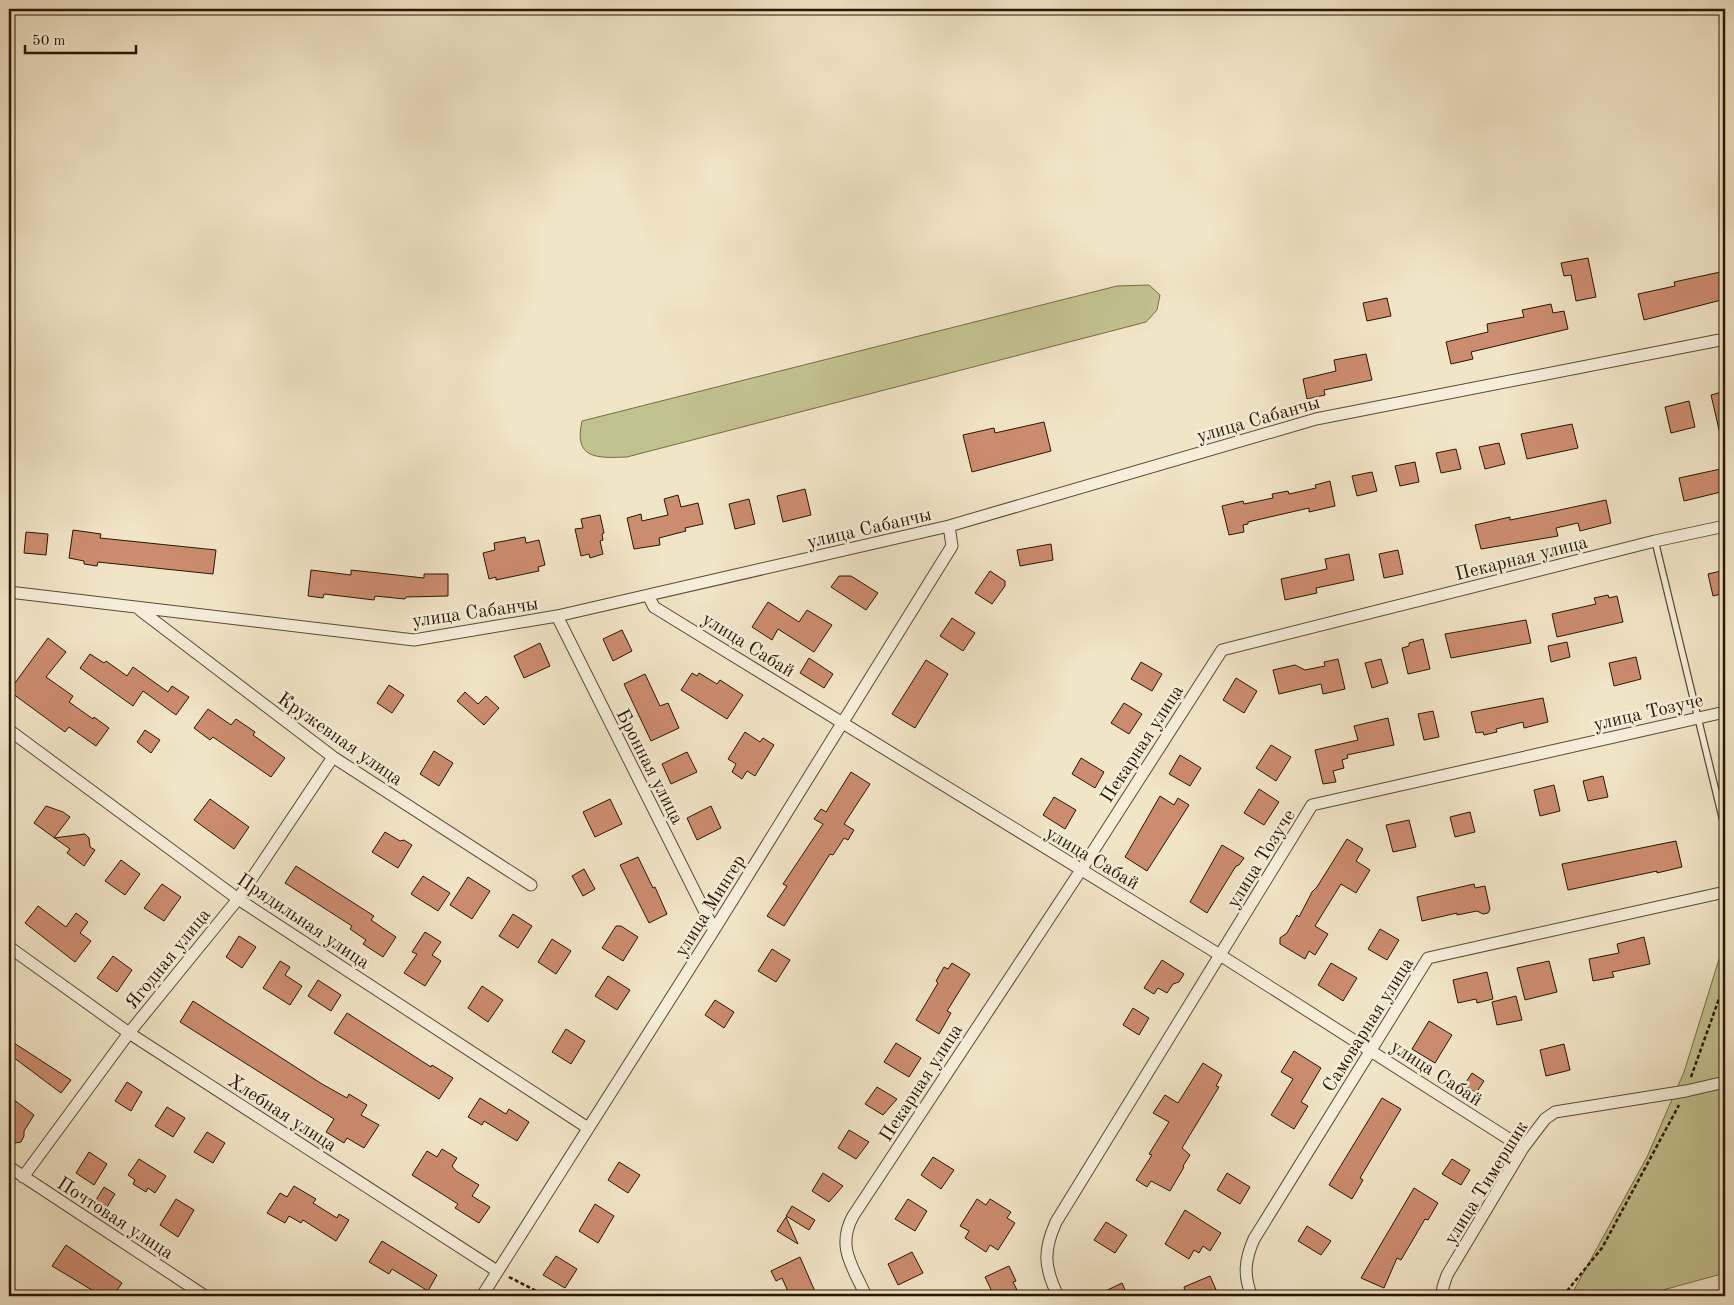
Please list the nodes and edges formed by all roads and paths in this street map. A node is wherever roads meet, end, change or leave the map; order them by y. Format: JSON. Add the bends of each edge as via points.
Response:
{"nodes":[{"id":1,"x":1725,"y":339,"type":"edge"},
{"id":2,"x":950,"y":526,"type":"junction"},
{"id":3,"x":1725,"y":526,"type":"edge"},
{"id":4,"x":1655,"y":541,"type":"junction"},
{"id":5,"x":9,"y":592,"type":"edge"},
{"id":6,"x":648,"y":595,"type":"junction"},
{"id":7,"x":139,"y":609,"type":"junction"},
{"id":8,"x":557,"y":616,"type":"junction"},
{"id":9,"x":1725,"y":712,"type":"edge"},
{"id":10,"x":1698,"y":718,"type":"junction"},
{"id":11,"x":843,"y":724,"type":"junction"},
{"id":12,"x":9,"y":730,"type":"edge"},
{"id":13,"x":333,"y":758,"type":"junction"},
{"id":14,"x":1725,"y":829,"type":"edge"},
{"id":15,"x":1081,"y":870,"type":"junction"},
{"id":16,"x":531,"y":886,"type":"dead end"},
{"id":17,"x":1725,"y":892,"type":"edge"},
{"id":18,"x":238,"y":899,"type":"junction"},
{"id":19,"x":714,"y":930,"type":"junction"},
{"id":20,"x":9,"y":947,"type":"edge"},
{"id":21,"x":1220,"y":955,"type":"junction"},
{"id":22,"x":1725,"y":982,"type":"edge"},
{"id":23,"x":129,"y":1033,"type":"junction"},
{"id":24,"x":1371,"y":1051,"type":"junction"},
{"id":25,"x":1725,"y":1082,"type":"edge"},
{"id":26,"x":1686,"y":1091,"type":"junction"},
{"id":27,"x":588,"y":1128,"type":"junction"},
{"id":28,"x":1523,"y":1148,"type":"junction"},
{"id":29,"x":9,"y":1167,"type":"edge"},
{"id":30,"x":23,"y":1177,"type":"junction"},
{"id":31,"x":497,"y":1271,"type":"junction"},
{"id":32,"x":205,"y":1296,"type":"edge"},
{"id":33,"x":482,"y":1296,"type":"edge"},
{"id":34,"x":546,"y":1296,"type":"edge"},
{"id":35,"x":866,"y":1296,"type":"edge"},
{"id":36,"x":1058,"y":1296,"type":"edge"},
{"id":37,"x":1252,"y":1296,"type":"edge"},
{"id":38,"x":1442,"y":1296,"type":"edge"},
{"id":39,"x":1563,"y":1296,"type":"edge"}],
"edges":[{"from":1,"to":2,"type":"street","name":"улица Сабанчы","via":[[1316,419]]},
{"from":2,"to":6,"type":"street","name":"улица Сабанчы"},
{"from":2,"to":11,"type":"street","name":"улица Мингер","via":[[952,546]]},
{"from":3,"to":4,"type":"street","name":"Пекарная улица"},
{"from":4,"to":10,"type":"lane"},
{"from":4,"to":15,"type":"street","name":"Пекарная улица","via":[[1222,650]]},
{"from":5,"to":7,"type":"street","name":"улица Сабанчы"},
{"from":6,"to":8,"type":"street","name":"улица Сабанчы"},
{"from":6,"to":11,"type":"street","name":"улица Сабай","via":[[654,607]]},
{"from":7,"to":8,"type":"street","name":"улица Сабанчы","via":[[414,640]]},
{"from":7,"to":13,"type":"street","name":"Кружевная улица"},
{"from":8,"to":19,"type":"street","name":"Бронная улица"},
{"from":9,"to":10,"type":"street","name":"улица Тозуче"},
{"from":10,"to":14,"type":"lane"},
{"from":10,"to":21,"type":"street","name":"улица Тозуче","via":[[1312,805]]},
{"from":11,"to":15,"type":"street","name":"улица Сабай"},
{"from":11,"to":19,"type":"street","name":"улица Мингер"},
{"from":12,"to":18,"type":"street","name":"Прядильная улица"},
{"from":13,"to":16,"type":"street","name":"Кружевная улица"},
{"from":13,"to":18,"type":"street","name":"Ягодная улица"},
{"from":15,"to":21,"type":"street","name":"улица Сабай"},
{"from":15,"to":35,"type":"street","name":"Пекарная улица","via":[[846,1229],[846,1251]]},
{"from":17,"to":24,"type":"street","name":"Самоварная улица","via":[[1428,958]]},
{"from":18,"to":23,"type":"street","name":"Ягодная улица"},
{"from":18,"to":27,"type":"street","name":"Прядильная улица"},
{"from":19,"to":27,"type":"street","name":"улица Мингер"},
{"from":20,"to":23,"type":"street","name":"Хлебная улица"},
{"from":21,"to":24,"type":"street","name":"улица Сабай"},
{"from":21,"to":36,"type":"street","name":"улица Тозуче","via":[[1056,1222],[1047,1242],[1046,1262],[1050,1281]]},
{"from":22,"to":26,"type":"path"},
{"from":23,"to":30,"type":"street","name":"Ягодная улица"},
{"from":23,"to":31,"type":"street","name":"Хлебная улица"},
{"from":24,"to":28,"type":"street","name":"улица Сабай"},
{"from":24,"to":37,"type":"street","name":"Самоварная улица","via":[[1254,1239],[1247,1254],[1245,1272]]},
{"from":25,"to":26,"type":"street","name":"улица Тимершик"},
{"from":26,"to":28,"type":"street","name":"улица Тимершик","via":[[1555,1112],[1545,1119]]},
{"from":26,"to":39,"type":"path","via":[[1602,1248]]},
{"from":27,"to":31,"type":"street","name":"улица Мингер"},
{"from":28,"to":38,"type":"street","name":"улица Тимершик","via":[[1447,1276]]},
{"from":29,"to":30,"type":"street","name":"Почтовая улица"},
{"from":30,"to":32,"type":"street","name":"Почтовая улица"},
{"from":31,"to":33,"type":"street","name":"улица Мингер"},
{"from":31,"to":34,"type":"path"}]}
